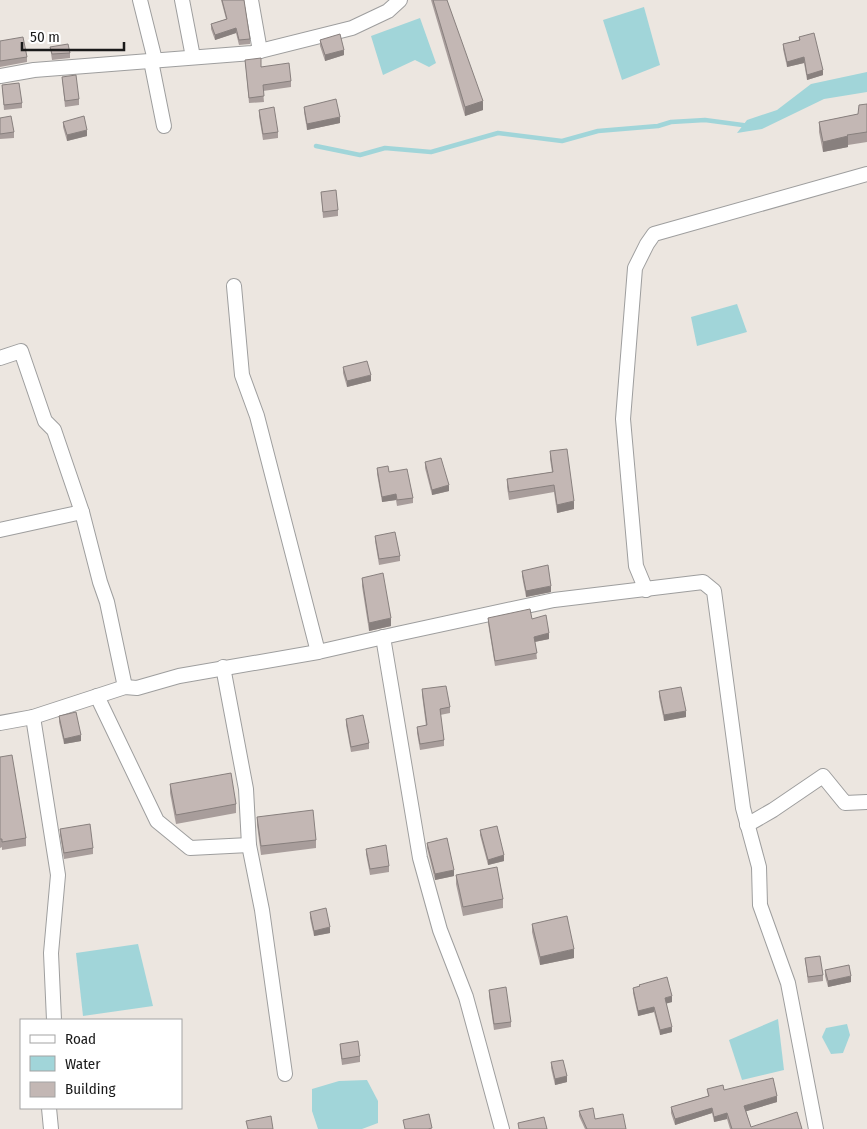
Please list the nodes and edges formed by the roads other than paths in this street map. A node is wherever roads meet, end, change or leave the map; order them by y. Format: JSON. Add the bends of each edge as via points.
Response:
{"nodes":[{"id":1,"x":140,"y":0,"type":"edge"},
{"id":2,"x":182,"y":0,"type":"edge"},
{"id":3,"x":251,"y":0,"type":"edge"},
{"id":4,"x":400,"y":0,"type":"edge"},
{"id":5,"x":260,"y":51,"type":"junction"},
{"id":6,"x":193,"y":58,"type":"junction"},
{"id":7,"x":153,"y":61,"type":"junction"},
{"id":8,"x":0,"y":76,"type":"edge"},
{"id":9,"x":164,"y":126,"type":"dead end"},
{"id":10,"x":867,"y":174,"type":"edge"},
{"id":11,"x":234,"y":286,"type":"dead end"},
{"id":12,"x":0,"y":358,"type":"edge"},
{"id":13,"x":82,"y":512,"type":"junction"},
{"id":14,"x":0,"y":530,"type":"edge"},
{"id":15,"x":646,"y":590,"type":"junction"},
{"id":16,"x":383,"y":637,"type":"junction"},
{"id":17,"x":318,"y":652,"type":"junction"},
{"id":18,"x":223,"y":667,"type":"junction"},
{"id":19,"x":125,"y":687,"type":"junction"},
{"id":20,"x":97,"y":696,"type":"junction"},
{"id":21,"x":34,"y":717,"type":"junction"},
{"id":22,"x":0,"y":723,"type":"edge"},
{"id":23,"x":867,"y":802,"type":"edge"},
{"id":24,"x":747,"y":825,"type":"junction"},
{"id":25,"x":249,"y":845,"type":"junction"},
{"id":26,"x":54,"y":1019,"type":"edge"},
{"id":27,"x":285,"y":1074,"type":"dead end"},
{"id":28,"x":49,"y":1109,"type":"edge"},
{"id":29,"x":52,"y":1129,"type":"edge"},
{"id":30,"x":502,"y":1129,"type":"edge"},
{"id":31,"x":816,"y":1129,"type":"edge"}],
"edges":[{"from":1,"to":7,"type":"street"},
{"from":2,"to":6,"type":"street"},
{"from":3,"to":5,"type":"street"},
{"from":4,"to":5,"type":"street","via":[[388,11],[352,28]]},
{"from":5,"to":6,"type":"street"},
{"from":6,"to":7,"type":"street"},
{"from":7,"to":8,"type":"street","via":[[34,70]]},
{"from":7,"to":9,"type":"street"},
{"from":10,"to":15,"type":"street","via":[[654,234],[647,244],[636,268],[623,419],[636,566]]},
{"from":11,"to":17,"type":"street","via":[[242,375],[262,434]]},
{"from":12,"to":13,"type":"street","via":[[21,351],[45,421],[54,430]]},
{"from":13,"to":14,"type":"street"},
{"from":13,"to":19,"type":"street","via":[[107,602]]},
{"from":15,"to":16,"type":"street","via":[[554,600]]},
{"from":15,"to":24,"type":"street","via":[[703,582],[714,591]]},
{"from":16,"to":17,"type":"street"},
{"from":16,"to":30,"type":"street","via":[[420,858],[440,930],[466,997]]},
{"from":17,"to":18,"type":"street"},
{"from":18,"to":19,"type":"street","via":[[136,688]]},
{"from":18,"to":25,"type":"street","via":[[246,789]]},
{"from":19,"to":20,"type":"street"},
{"from":20,"to":21,"type":"street"},
{"from":20,"to":25,"type":"street","via":[[157,821],[190,848]]},
{"from":21,"to":22,"type":"street"},
{"from":21,"to":26,"type":"street","via":[[58,875],[51,953]]},
{"from":23,"to":24,"type":"street","via":[[846,802],[822,776]]},
{"from":24,"to":31,"type":"street","via":[[759,867],[760,905],[788,983]]},
{"from":25,"to":27,"type":"street","via":[[262,910]]},
{"from":28,"to":29,"type":"street"}]}
